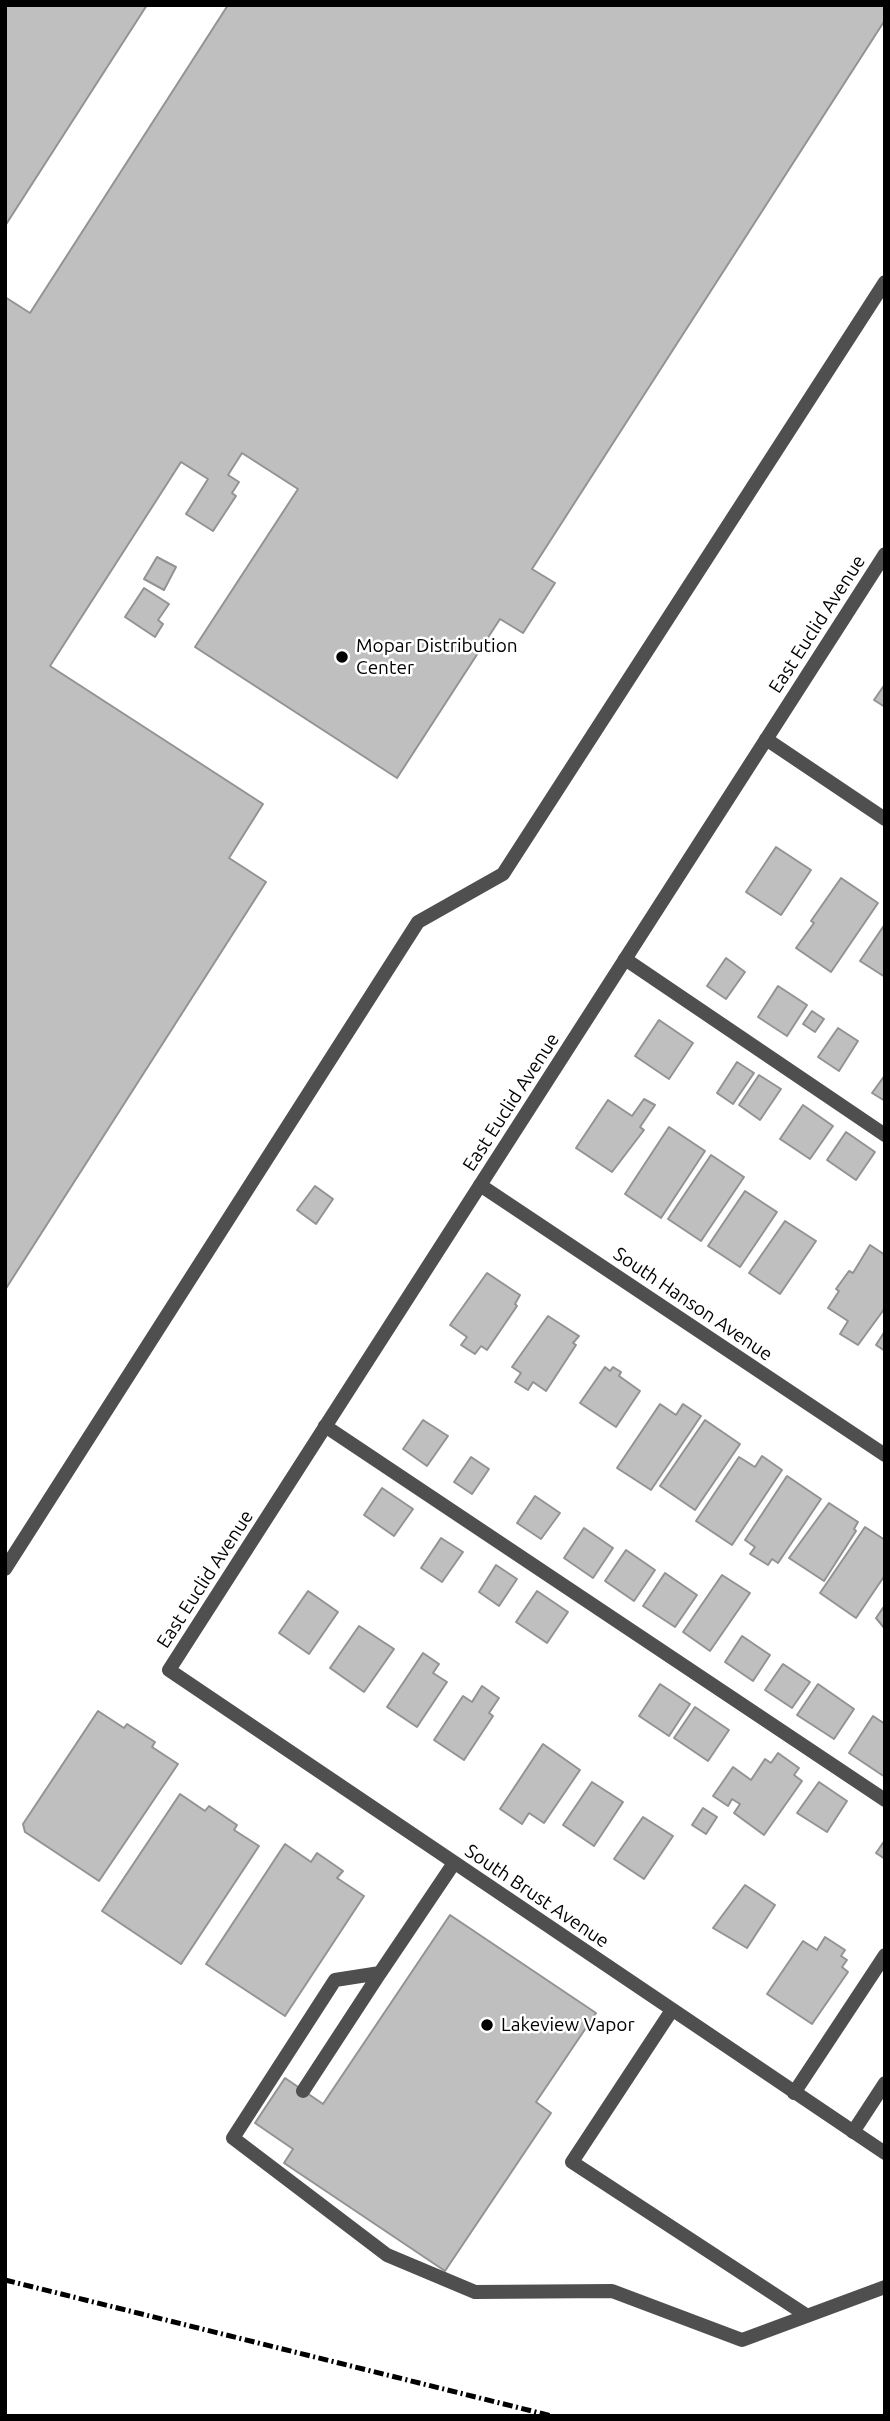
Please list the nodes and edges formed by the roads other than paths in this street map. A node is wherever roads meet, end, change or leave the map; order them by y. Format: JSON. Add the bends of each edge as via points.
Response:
{"nodes":[{"id":1,"x":885,"y":282,"type":"edge"},
{"id":2,"x":885,"y":554,"type":"edge"},
{"id":3,"x":766,"y":739,"type":"junction"},
{"id":4,"x":885,"y":819,"type":"edge"},
{"id":5,"x":625,"y":959,"type":"junction"},
{"id":6,"x":885,"y":1135,"type":"edge"},
{"id":7,"x":480,"y":1185,"type":"junction"},
{"id":8,"x":325,"y":1426,"type":"junction"},
{"id":9,"x":885,"y":1455,"type":"edge"},
{"id":10,"x":5,"y":1569,"type":"edge"},
{"id":11,"x":169,"y":1670,"type":"joint"},
{"id":12,"x":885,"y":1800,"type":"edge"},
{"id":13,"x":454,"y":1863,"type":"junction"},
{"id":14,"x":885,"y":1955,"type":"edge"},
{"id":15,"x":380,"y":1973,"type":"junction"},
{"id":16,"x":672,"y":2010,"type":"junction"},
{"id":17,"x":885,"y":2083,"type":"edge"},
{"id":18,"x":303,"y":2091,"type":"dead end"},
{"id":19,"x":794,"y":2092,"type":"junction"},
{"id":20,"x":853,"y":2132,"type":"junction"},
{"id":21,"x":885,"y":2153,"type":"edge"},
{"id":22,"x":885,"y":2287,"type":"edge"},
{"id":23,"x":806,"y":2315,"type":"junction"}],
"edges":[{"from":1,"to":10,"type":"street","via":[[503,874],[418,922]]},
{"from":2,"to":3,"type":"street","name":"East Euclid Avenue"},
{"from":3,"to":4,"type":"street"},
{"from":3,"to":5,"type":"street","name":"East Euclid Avenue"},
{"from":5,"to":6,"type":"street"},
{"from":5,"to":7,"type":"street","name":"East Euclid Avenue"},
{"from":7,"to":8,"type":"street","name":"East Euclid Avenue"},
{"from":7,"to":9,"type":"street","name":"South Hanson Avenue"},
{"from":8,"to":11,"type":"street","name":"East Euclid Avenue"},
{"from":8,"to":12,"type":"street"},
{"from":11,"to":13,"type":"street","name":"South Brust Avenue"},
{"from":13,"to":15,"type":"street"},
{"from":13,"to":16,"type":"street","name":"South Brust Avenue"},
{"from":14,"to":19,"type":"street"},
{"from":15,"to":18,"type":"street"},
{"from":15,"to":23,"type":"street","via":[[335,1980],[233,2138],[387,2255],[475,2292],[612,2291],[742,2340]]},
{"from":16,"to":19,"type":"street","name":"South Brust Avenue"},
{"from":16,"to":23,"type":"street","via":[[572,2162]]},
{"from":17,"to":20,"type":"street"},
{"from":19,"to":20,"type":"street","name":"South Brust Avenue"},
{"from":20,"to":21,"type":"street","name":"South Brust Avenue"},
{"from":22,"to":23,"type":"street"}]}
